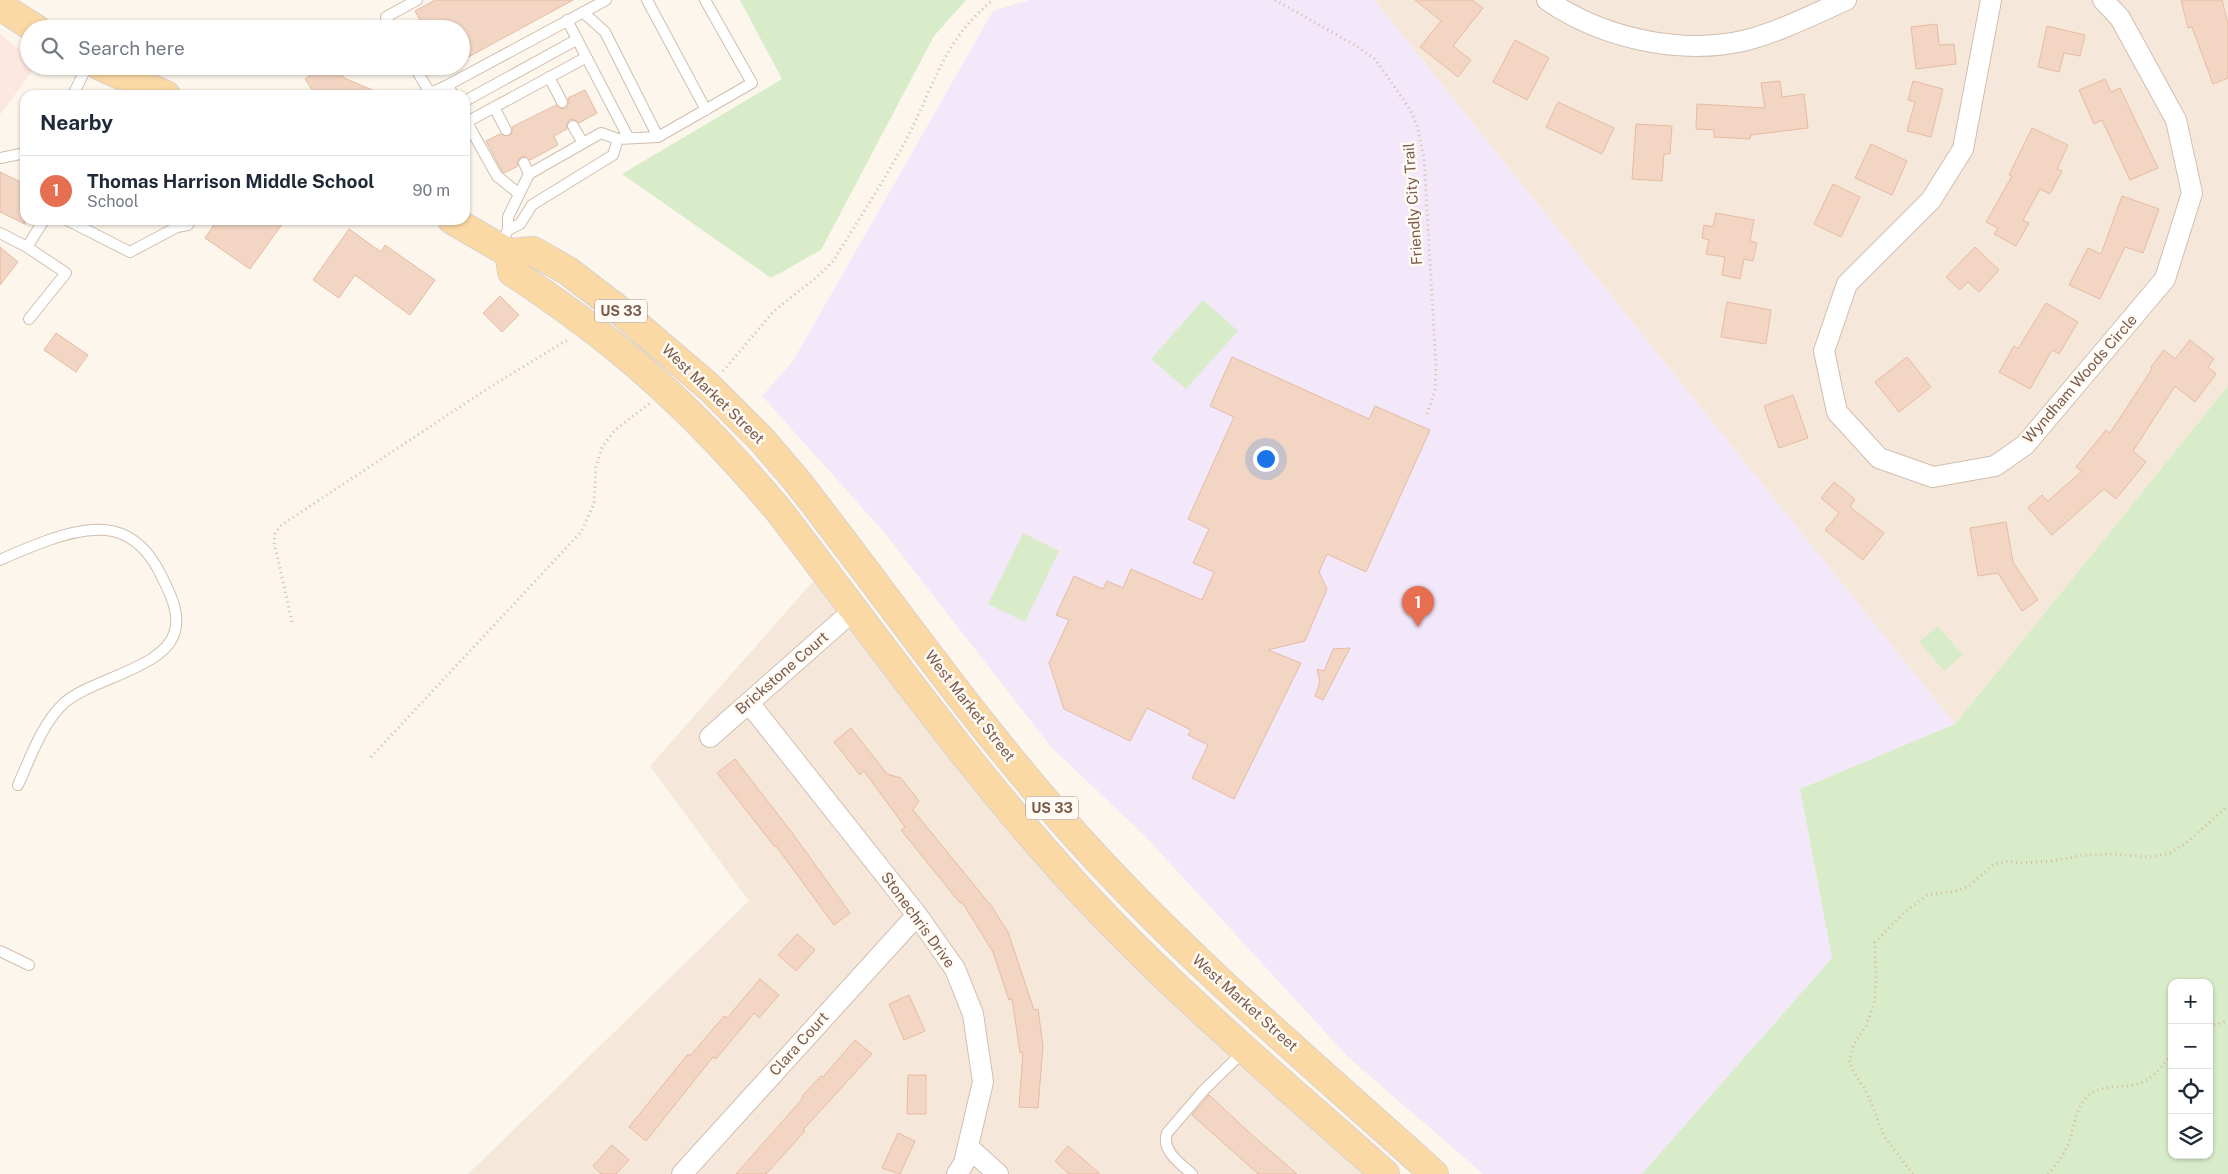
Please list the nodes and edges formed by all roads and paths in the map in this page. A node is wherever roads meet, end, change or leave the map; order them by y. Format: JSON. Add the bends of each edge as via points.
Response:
{"nodes":[{"id":1,"x":417,"y":0,"type":"edge"},
{"id":2,"x":606,"y":0,"type":"edge"},
{"id":3,"x":647,"y":0,"type":"edge"},
{"id":4,"x":705,"y":0,"type":"edge"},
{"id":5,"x":993,"y":0,"type":"edge"},
{"id":6,"x":1275,"y":0,"type":"edge"},
{"id":7,"x":1547,"y":0,"type":"edge"},
{"id":8,"x":1846,"y":0,"type":"edge"},
{"id":9,"x":1991,"y":0,"type":"edge"},
{"id":10,"x":2103,"y":0,"type":"edge"},
{"id":11,"x":0,"y":6,"type":"edge"},
{"id":12,"x":583,"y":12,"type":"junction"},
{"id":13,"x":22,"y":20,"type":"edge"},
{"id":14,"x":388,"y":20,"type":"edge"},
{"id":15,"x":567,"y":20,"type":"junction"},
{"id":16,"x":576,"y":40,"type":"junction"},
{"id":17,"x":585,"y":58,"type":"junction"},
{"id":18,"x":83,"y":75,"type":"edge"},
{"id":19,"x":120,"y":75,"type":"edge"},
{"id":20,"x":419,"y":75,"type":"edge"},
{"id":21,"x":549,"y":77,"type":"junction"},
{"id":22,"x":75,"y":90,"type":"edge"},
{"id":23,"x":155,"y":90,"type":"edge"},
{"id":24,"x":428,"y":90,"type":"edge"},
{"id":25,"x":451,"y":90,"type":"edge"},
{"id":26,"x":470,"y":98,"type":"edge"},
{"id":27,"x":562,"y":102,"type":"dead end"},
{"id":28,"x":494,"y":107,"type":"junction"},
{"id":29,"x":706,"y":110,"type":"junction"},
{"id":30,"x":470,"y":119,"type":"edge"},
{"id":31,"x":574,"y":126,"type":"dead end"},
{"id":32,"x":470,"y":130,"type":"edge"},
{"id":33,"x":506,"y":130,"type":"dead end"},
{"id":34,"x":658,"y":137,"type":"junction"},
{"id":35,"x":623,"y":138,"type":"junction"},
{"id":36,"x":583,"y":143,"type":"junction"},
{"id":37,"x":20,"y":154,"type":"edge"},
{"id":38,"x":0,"y":158,"type":"edge"},
{"id":39,"x":524,"y":163,"type":"dead end"},
{"id":40,"x":529,"y":174,"type":"junction"},
{"id":41,"x":518,"y":193,"type":"junction"},
{"id":42,"x":41,"y":225,"type":"edge"},
{"id":43,"x":77,"y":225,"type":"edge"},
{"id":44,"x":174,"y":225,"type":"edge"},
{"id":45,"x":464,"y":225,"type":"edge"},
{"id":46,"x":0,"y":232,"type":"edge"},
{"id":47,"x":505,"y":243,"type":"junction"},
{"id":48,"x":27,"y":247,"type":"junction"},
{"id":49,"x":29,"y":320,"type":"dead end"},
{"id":50,"x":593,"y":329,"type":"junction"},
{"id":51,"x":709,"y":387,"type":"junction"},
{"id":52,"x":666,"y":391,"type":"junction"},
{"id":53,"x":1427,"y":414,"type":"dead end"},
{"id":54,"x":0,"y":560,"type":"edge"},
{"id":55,"x":854,"y":609,"type":"junction"},
{"id":56,"x":292,"y":622,"type":"dead end"},
{"id":57,"x":749,"y":702,"type":"junction"},
{"id":58,"x":710,"y":737,"type":"dead end"},
{"id":59,"x":371,"y":757,"type":"dead end"},
{"id":60,"x":18,"y":785,"type":"dead end"},
{"id":61,"x":2228,"y":806,"type":"edge"},
{"id":62,"x":917,"y":915,"type":"junction"},
{"id":63,"x":0,"y":951,"type":"edge"},
{"id":64,"x":29,"y":965,"type":"dead end"},
{"id":65,"x":2228,"y":1021,"type":"edge"},
{"id":66,"x":2213,"y":1025,"type":"edge"},
{"id":67,"x":1246,"y":1049,"type":"junction"},
{"id":68,"x":2168,"y":1059,"type":"edge"},
{"id":69,"x":968,"y":1147,"type":"junction"},
{"id":70,"x":682,"y":1174,"type":"edge"},
{"id":71,"x":957,"y":1174,"type":"edge"},
{"id":72,"x":998,"y":1174,"type":"edge"},
{"id":73,"x":1192,"y":1174,"type":"edge"},
{"id":74,"x":1385,"y":1174,"type":"edge"},
{"id":75,"x":1434,"y":1174,"type":"edge"},
{"id":76,"x":1913,"y":1174,"type":"edge"},
{"id":77,"x":2048,"y":1174,"type":"edge"}],
"edges":[{"from":1,"to":14,"type":"lane","via":[[386,17]]},
{"from":2,"to":12,"type":"lane"},
{"from":3,"to":29,"type":"lane"},
{"from":4,"to":29,"type":"lane","via":[[752,84]]},
{"from":5,"to":51,"type":"path","via":[[952,44],[902,148],[834,260],[774,311]]},
{"from":6,"to":53,"type":"path","name":"Friendly City Trail","via":[[1376,60],[1418,126],[1424,158],[1436,366],[1435,390]]},
{"from":7,"to":8,"type":"street","via":[[1609,30],[1669,44],[1698,45],[1725,44],[1761,35]]},
{"from":9,"to":10,"type":"street","name":"Wyndham Woods Circle","via":[[1963,149],[1930,200],[1847,284],[1824,351],[1837,412],[1879,458],[1933,477],[1995,466],[2025,445],[2165,279],[2192,192],[2176,120],[2120,18]]},
{"from":11,"to":13,"type":"main road"},
{"from":12,"to":15,"type":"lane"},
{"from":12,"to":34,"type":"lane","via":[[606,32]]},
{"from":15,"to":16,"type":"lane"},
{"from":15,"to":25,"type":"lane"},
{"from":16,"to":17,"type":"lane"},
{"from":16,"to":26,"type":"lane"},
{"from":17,"to":21,"type":"lane"},
{"from":17,"to":35,"type":"lane"},
{"from":18,"to":22,"type":"lane"},
{"from":19,"to":23,"type":"main road"},
{"from":20,"to":24,"type":"lane"},
{"from":21,"to":27,"type":"lane"},
{"from":21,"to":28,"type":"lane"},
{"from":28,"to":30,"type":"lane"},
{"from":28,"to":33,"type":"lane"},
{"from":29,"to":34,"type":"lane"},
{"from":31,"to":36,"type":"lane"},
{"from":32,"to":41,"type":"lane","via":[[497,176]]},
{"from":34,"to":35,"type":"lane"},
{"from":35,"to":36,"type":"lane","via":[[601,133]]},
{"from":35,"to":47,"type":"lane","via":[[613,155],[532,205]]},
{"from":36,"to":40,"type":"lane"},
{"from":37,"to":38,"type":"lane"},
{"from":39,"to":40,"type":"lane"},
{"from":40,"to":41,"type":"lane"},
{"from":41,"to":47,"type":"lane","via":[[508,217]]},
{"from":42,"to":48,"type":"lane"},
{"from":43,"to":44,"type":"lane","via":[[130,252]]},
{"from":45,"to":47,"type":"main road"},
{"from":46,"to":48,"type":"lane"},
{"from":47,"to":50,"type":"main road","name":"West Market Street","number":"US 33","via":[[512,272]]},
{"from":47,"to":51,"type":"main road","name":"West Market Street","number":"US 33","via":[[533,251],[568,271],[630,318]]},
{"from":48,"to":49,"type":"lane","via":[[66,272]]},
{"from":50,"to":52,"type":"main road","name":"West Market Street","number":"US 33"},
{"from":50,"to":56,"type":"path","via":[[557,346],[493,385],[280,526],[274,542]]},
{"from":51,"to":75,"type":"main road","name":"West Market Street","number":"US 33","via":[[797,481],[995,739],[1097,860],[1185,949]]},
{"from":52,"to":55,"type":"main road","name":"West Market Street","number":"US 33","via":[[753,480]]},
{"from":52,"to":59,"type":"path","via":[[615,430],[604,444],[596,467],[594,504],[581,532]]},
{"from":54,"to":60,"type":"lane","via":[[74,532],[98,528],[118,532],[136,541],[150,555],[167,586],[176,620],[171,641],[160,654],[88,688],[58,710],[46,726]]},
{"from":55,"to":57,"type":"street","name":"Brickstone Court"},
{"from":55,"to":67,"type":"main road","name":"West Market Street","number":"US 33","via":[[1051,858],[1140,952]]},
{"from":57,"to":58,"type":"street","name":"Brickstone Court"},
{"from":57,"to":62,"type":"street","name":"Stonechris Drive"},
{"from":61,"to":76,"type":"path","via":[[2170,853],[2152,856],[2084,855],[2051,861],[1994,864],[1969,886],[1958,891],[1928,895],[1906,911],[1875,942],[1874,1004],[1849,1060],[1868,1095],[1884,1136]]},
{"from":62,"to":69,"type":"street","name":"Stonechris Drive","via":[[955,969],[973,1014],[983,1082]]},
{"from":62,"to":70,"type":"street","name":"Clara Court"},
{"from":63,"to":64,"type":"lane"},
{"from":65,"to":66,"type":"path"},
{"from":67,"to":73,"type":"lane","via":[[1166,1132],[1164,1141],[1169,1151]]},
{"from":67,"to":74,"type":"main road","name":"West Market Street","number":"US 33"},
{"from":68,"to":77,"type":"path","via":[[2148,1081],[2098,1089],[2087,1098],[2078,1110],[2066,1149]]},
{"from":69,"to":71,"type":"street","name":"Stonechris Drive"},
{"from":69,"to":72,"type":"street"}]}
